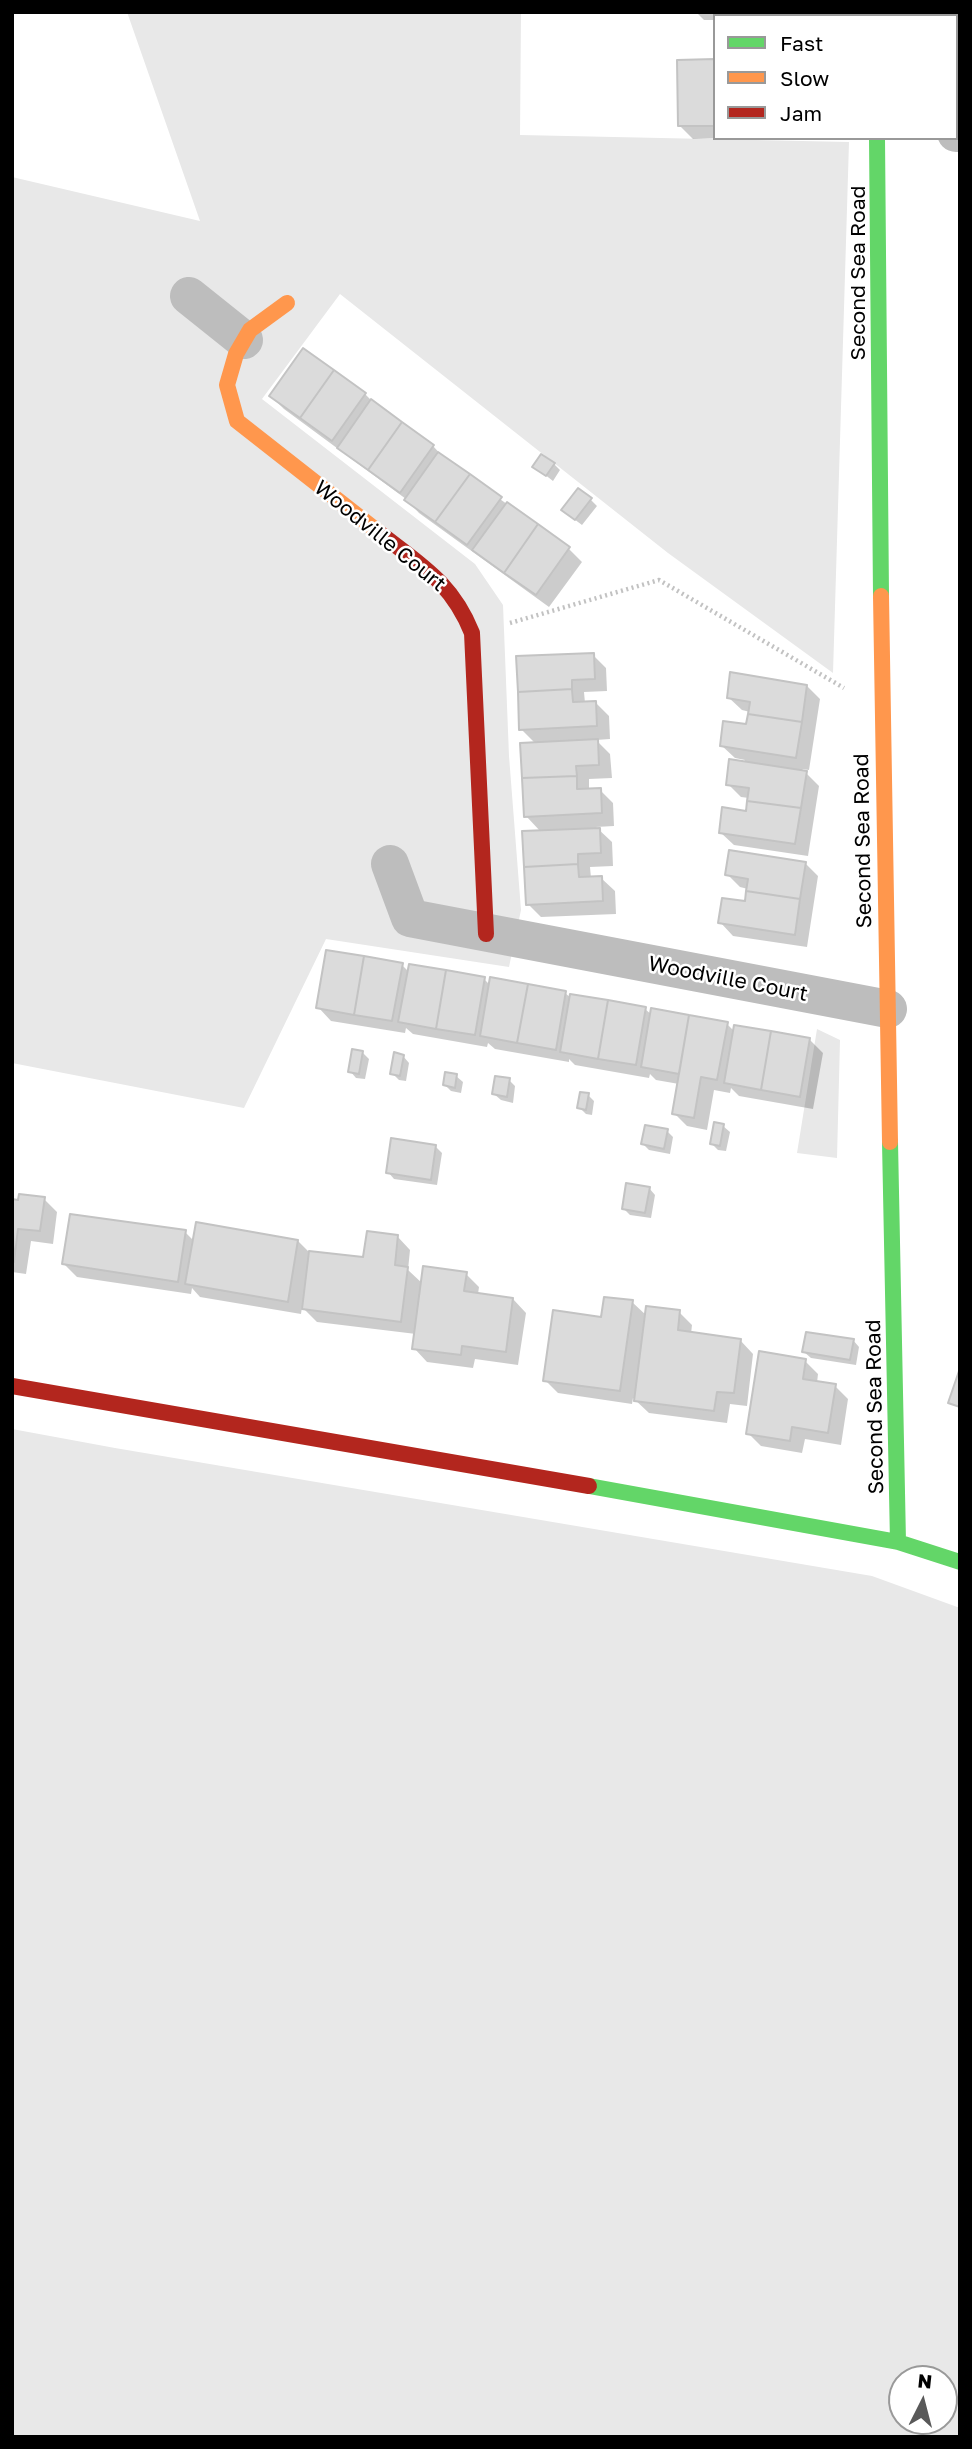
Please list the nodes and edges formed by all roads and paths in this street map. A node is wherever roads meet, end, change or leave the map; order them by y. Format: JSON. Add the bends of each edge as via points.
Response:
{"nodes":[{"id":1,"x":877,"y":140,"type":"edge"},
{"id":2,"x":189,"y":296,"type":"dead end"},
{"id":3,"x":287,"y":303,"type":"dead end"},
{"id":4,"x":244,"y":341,"type":"junction"},
{"id":5,"x":472,"y":634,"type":"junction"},
{"id":6,"x":882,"y":711,"type":"junction"},
{"id":7,"x":390,"y":864,"type":"dead end"},
{"id":8,"x":486,"y":933,"type":"junction"},
{"id":9,"x":888,"y":1009,"type":"junction"},
{"id":10,"x":12,"y":1385,"type":"edge"},
{"id":11,"x":898,"y":1542,"type":"junction"},
{"id":12,"x":960,"y":1562,"type":"edge"}],
"edges":[{"from":1,"to":6,"type":"street","name":"Second Sea Road"},
{"from":2,"to":4,"type":"street"},
{"from":3,"to":4,"type":"street","name":"Woodville Court","via":[[250,330]]},
{"from":4,"to":5,"type":"street","name":"Woodville Court","via":[[227,385],[237,421],[442,582],[463,610]]},
{"from":5,"to":6,"type":"path","via":[[659,580]]},
{"from":5,"to":8,"type":"street","name":"Woodville Court"},
{"from":6,"to":9,"type":"street","name":"Second Sea Road"},
{"from":7,"to":8,"type":"street","name":"Woodville Court","via":[[410,918]]},
{"from":8,"to":9,"type":"street","name":"Woodville Court"},
{"from":9,"to":11,"type":"street","name":"Second Sea Road"},
{"from":10,"to":11,"type":"street"},
{"from":11,"to":12,"type":"street"}]}
